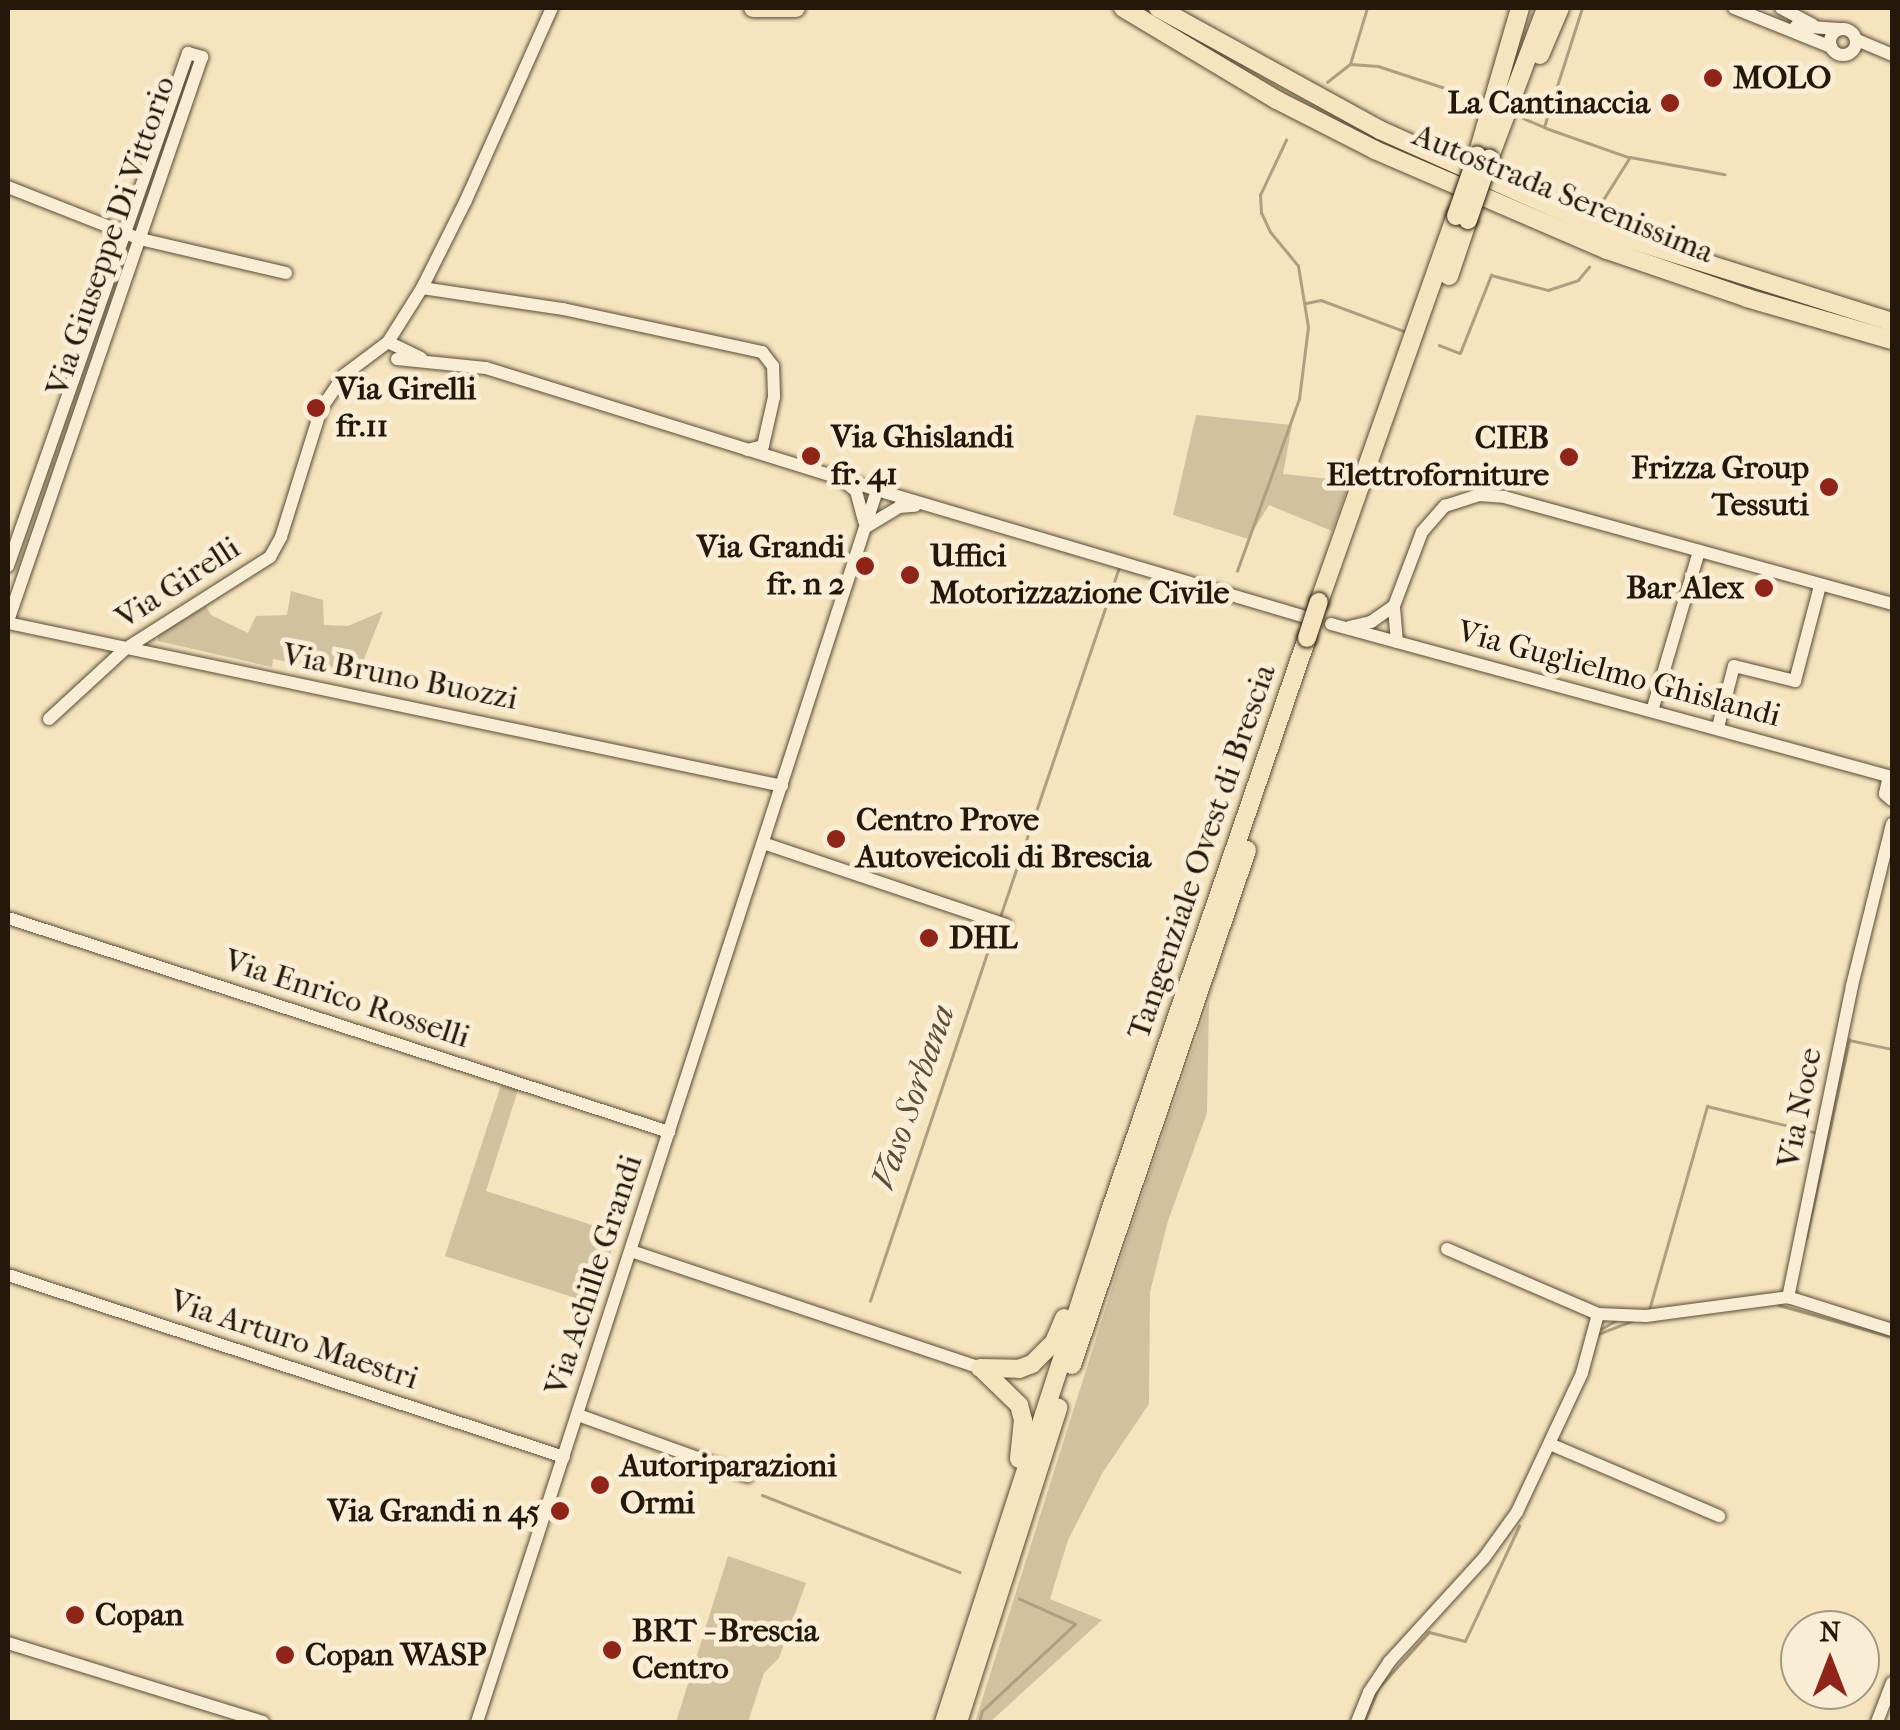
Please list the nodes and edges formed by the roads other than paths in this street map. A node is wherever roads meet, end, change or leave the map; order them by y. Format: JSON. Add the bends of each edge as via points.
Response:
{"nodes":[{"id":1,"x":552,"y":8,"type":"edge"},
{"id":2,"x":753,"y":8,"type":"edge"},
{"id":3,"x":796,"y":8,"type":"edge"},
{"id":4,"x":1123,"y":8,"type":"edge"},
{"id":5,"x":1158,"y":8,"type":"edge"},
{"id":6,"x":1520,"y":8,"type":"edge"},
{"id":7,"x":1535,"y":8,"type":"edge"},
{"id":8,"x":1546,"y":8,"type":"edge"},
{"id":9,"x":1560,"y":8,"type":"edge"},
{"id":10,"x":1734,"y":8,"type":"edge"},
{"id":11,"x":1754,"y":8,"type":"edge"},
{"id":12,"x":1781,"y":8,"type":"edge"},
{"id":13,"x":1839,"y":30,"type":"junction"},
{"id":14,"x":1813,"y":32,"type":"junction"},
{"id":15,"x":1855,"y":46,"type":"junction"},
{"id":16,"x":1830,"y":47,"type":"junction"},
{"id":17,"x":1886,"y":54,"type":"edge"},
{"id":18,"x":1486,"y":155,"type":"junction"},
{"id":19,"x":8,"y":187,"type":"edge"},
{"id":20,"x":125,"y":231,"type":"junction"},
{"id":21,"x":140,"y":239,"type":"junction"},
{"id":22,"x":286,"y":273,"type":"dead end"},
{"id":23,"x":422,"y":288,"type":"junction"},
{"id":24,"x":1892,"y":322,"type":"edge"},
{"id":25,"x":1892,"y":340,"type":"edge"},
{"id":26,"x":390,"y":351,"type":"junction"},
{"id":27,"x":712,"y":439,"type":"junction"},
{"id":28,"x":763,"y":446,"type":"junction"},
{"id":29,"x":748,"y":450,"type":"junction"},
{"id":30,"x":810,"y":468,"type":"junction"},
{"id":31,"x":840,"y":479,"type":"junction"},
{"id":32,"x":883,"y":492,"type":"junction"},
{"id":33,"x":928,"y":505,"type":"junction"},
{"id":34,"x":881,"y":515,"type":"junction"},
{"id":35,"x":864,"y":528,"type":"junction"},
{"id":36,"x":1699,"y":551,"type":"junction"},
{"id":37,"x":8,"y":566,"type":"edge"},
{"id":38,"x":1820,"y":586,"type":"junction"},
{"id":39,"x":1892,"y":604,"type":"edge"},
{"id":40,"x":1394,"y":606,"type":"junction"},
{"id":41,"x":1330,"y":615,"type":"junction"},
{"id":42,"x":1305,"y":617,"type":"dead end"},
{"id":43,"x":8,"y":622,"type":"edge"},
{"id":44,"x":1312,"y":640,"type":"junction"},
{"id":45,"x":1396,"y":642,"type":"junction"},
{"id":46,"x":125,"y":649,"type":"junction"},
{"id":47,"x":1652,"y":711,"type":"junction"},
{"id":48,"x":48,"y":719,"type":"dead end"},
{"id":49,"x":1718,"y":727,"type":"junction"},
{"id":50,"x":1891,"y":776,"type":"edge"},
{"id":51,"x":782,"y":786,"type":"junction"},
{"id":52,"x":1892,"y":800,"type":"edge"},
{"id":53,"x":1892,"y":824,"type":"edge"},
{"id":54,"x":763,"y":843,"type":"junction"},
{"id":55,"x":1886,"y":876,"type":"edge"},
{"id":56,"x":8,"y":918,"type":"edge"},
{"id":57,"x":1006,"y":925,"type":"dead end"},
{"id":58,"x":669,"y":1132,"type":"junction"},
{"id":59,"x":1108,"y":1217,"type":"junction"},
{"id":60,"x":1446,"y":1249,"type":"dead end"},
{"id":61,"x":631,"y":1252,"type":"junction"},
{"id":62,"x":8,"y":1275,"type":"edge"},
{"id":63,"x":1788,"y":1298,"type":"junction"},
{"id":64,"x":1598,"y":1314,"type":"junction"},
{"id":65,"x":1892,"y":1330,"type":"edge"},
{"id":66,"x":980,"y":1368,"type":"junction"},
{"id":67,"x":578,"y":1415,"type":"junction"},
{"id":68,"x":1550,"y":1444,"type":"junction"},
{"id":69,"x":564,"y":1457,"type":"junction"},
{"id":70,"x":747,"y":1476,"type":"dead end"},
{"id":71,"x":1718,"y":1516,"type":"dead end"},
{"id":72,"x":1001,"y":1545,"type":"junction"},
{"id":73,"x":8,"y":1642,"type":"edge"},
{"id":74,"x":1892,"y":1682,"type":"edge"},
{"id":75,"x":263,"y":1722,"type":"edge"},
{"id":76,"x":476,"y":1722,"type":"edge"},
{"id":77,"x":944,"y":1722,"type":"edge"},
{"id":78,"x":958,"y":1722,"type":"edge"},
{"id":79,"x":1357,"y":1722,"type":"edge"},
{"id":80,"x":1876,"y":1722,"type":"edge"}],
"edges":[{"from":1,"to":23,"type":"street","name":"Via Girelli"},
{"from":2,"to":3,"type":"highway"},
{"from":4,"to":25,"type":"highway","name":"Autostrada Serenissima","via":[[1277,100],[1500,204],[1607,250]]},
{"from":5,"to":24,"type":"highway","name":"Autostrada Serenissima","via":[[1380,130],[1610,233]]},
{"from":6,"to":18,"type":"highway"},
{"from":7,"to":18,"type":"highway","name":"Tangenziale Ovest di Brescia"},
{"from":8,"to":18,"type":"highway","name":"Tangenziale Ovest di Brescia"},
{"from":9,"to":18,"type":"highway"},
{"from":10,"to":14,"type":"street"},
{"from":11,"to":14,"type":"street"},
{"from":12,"to":14,"type":"street"},
{"from":13,"to":14,"type":"street"},
{"from":13,"to":15,"type":"street","via":[[1850,30]]},
{"from":13,"to":16,"type":"street"},
{"from":14,"to":16,"type":"street"},
{"from":15,"to":16,"type":"street","via":[[1843,56]]},
{"from":15,"to":17,"type":"street"},
{"from":18,"to":41,"type":"highway","name":"Tangenziale Ovest di Brescia","bridge":true},
{"from":19,"to":20,"type":"street"},
{"from":20,"to":21,"type":"street"},
{"from":20,"to":21,"type":"street","name":"Via Giuseppe Di Vittorio","via":[[188,53],[202,57]]},
{"from":20,"to":37,"type":"street","name":"Via Giuseppe Di Vittorio"},
{"from":21,"to":22,"type":"street"},
{"from":21,"to":43,"type":"street","name":"Via Giuseppe Di Vittorio"},
{"from":23,"to":26,"type":"street","name":"Via Girelli"},
{"from":23,"to":28,"type":"street","via":[[563,308],[762,352],[775,382]]},
{"from":26,"to":27,"type":"street","via":[[486,368]]},
{"from":26,"to":46,"type":"street","name":"Via Girelli","via":[[354,366],[321,410],[270,557]]},
{"from":27,"to":28,"type":"street"},
{"from":27,"to":29,"type":"street"},
{"from":28,"to":29,"type":"street"},
{"from":28,"to":30,"type":"street"},
{"from":29,"to":30,"type":"street"},
{"from":30,"to":31,"type":"street"},
{"from":31,"to":32,"type":"street"},
{"from":31,"to":35,"type":"street","via":[[856,491]]},
{"from":32,"to":33,"type":"street"},
{"from":32,"to":34,"type":"street"},
{"from":32,"to":35,"type":"street","name":"Via Achille Grandi"},
{"from":33,"to":34,"type":"street"},
{"from":33,"to":42,"type":"street"},
{"from":34,"to":35,"type":"street"},
{"from":35,"to":51,"type":"street","name":"Via Achille Grandi"},
{"from":36,"to":38,"type":"street"},
{"from":36,"to":40,"type":"street","via":[[1504,497],[1460,498],[1422,532]]},
{"from":36,"to":47,"type":"street"},
{"from":38,"to":39,"type":"street"},
{"from":38,"to":49,"type":"street","via":[[1794,681],[1734,666]]},
{"from":40,"to":41,"type":"street","via":[[1371,622]]},
{"from":40,"to":45,"type":"street"},
{"from":41,"to":44,"type":"highway","name":"Tangenziale Ovest di Brescia"},
{"from":41,"to":45,"type":"street","name":"Via Guglielmo Ghislandi"},
{"from":43,"to":46,"type":"street","name":"Via Bruno Buozzi"},
{"from":44,"to":59,"type":"highway","name":"Tangenziale Ovest di Brescia"},
{"from":44,"to":78,"type":"highway","name":"Tangenziale Ovest di Brescia"},
{"from":45,"to":47,"type":"street","name":"Via Guglielmo Ghislandi"},
{"from":46,"to":48,"type":"street","name":"Via Girelli"},
{"from":46,"to":51,"type":"street","name":"Via Bruno Buozzi"},
{"from":47,"to":49,"type":"street","name":"Via Guglielmo Ghislandi"},
{"from":49,"to":50,"type":"street","name":"Via Guglielmo Ghislandi"},
{"from":50,"to":52,"type":"street","via":[[1885,794]]},
{"from":51,"to":54,"type":"street","name":"Via Achille Grandi"},
{"from":53,"to":55,"type":"street","name":"Via Noce"},
{"from":54,"to":57,"type":"street"},
{"from":54,"to":58,"type":"street","name":"Via Achille Grandi"},
{"from":55,"to":63,"type":"street","name":"Via Noce"},
{"from":56,"to":58,"type":"street","name":"Via Enrico Rosselli"},
{"from":58,"to":61,"type":"street","name":"Via Achille Grandi"},
{"from":59,"to":66,"type":"highway","via":[[1042,1356],[1018,1369]]},
{"from":59,"to":72,"type":"highway","name":"Tangenziale Ovest di Brescia"},
{"from":60,"to":64,"type":"street"},
{"from":61,"to":66,"type":"street"},
{"from":61,"to":67,"type":"street","name":"Via Achille Grandi"},
{"from":62,"to":69,"type":"street","name":"Via Arturo Maestri"},
{"from":63,"to":64,"type":"street","via":[[1646,1316]]},
{"from":63,"to":65,"type":"street"},
{"from":64,"to":68,"type":"street","via":[[1582,1373]]},
{"from":66,"to":72,"type":"highway","via":[[1012,1393],[1023,1420]]},
{"from":67,"to":69,"type":"street","name":"Via Achille Grandi"},
{"from":67,"to":70,"type":"street"},
{"from":68,"to":71,"type":"street"},
{"from":68,"to":79,"type":"street","via":[[1517,1512],[1389,1662]]},
{"from":69,"to":76,"type":"street","name":"Via Achille Grandi"},
{"from":72,"to":77,"type":"highway","name":"Tangenziale Ovest di Brescia"},
{"from":73,"to":75,"type":"street"},
{"from":74,"to":80,"type":"street"}]}
